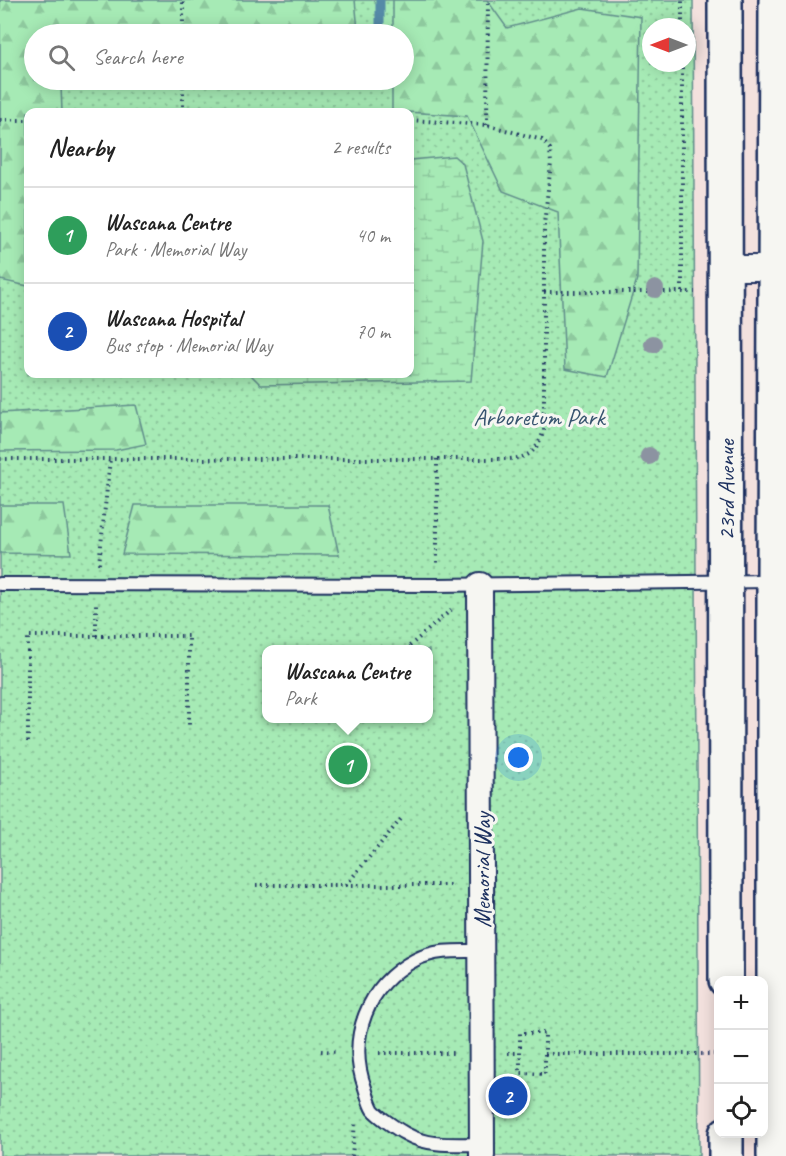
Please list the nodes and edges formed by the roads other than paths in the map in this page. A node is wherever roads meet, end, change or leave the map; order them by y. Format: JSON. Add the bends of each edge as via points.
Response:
{"nodes":[{"id":1,"x":725,"y":0,"type":"edge"},
{"id":2,"x":776,"y":0,"type":"edge"},
{"id":3,"x":725,"y":268,"type":"junction"},
{"id":4,"x":780,"y":268,"type":"edge"},
{"id":5,"x":726,"y":581,"type":"junction"},
{"id":6,"x":774,"y":581,"type":"junction"},
{"id":7,"x":0,"y":584,"type":"edge"},
{"id":8,"x":480,"y":585,"type":"junction"},
{"id":9,"x":482,"y":951,"type":"junction"},
{"id":10,"x":726,"y":976,"type":"edge"},
{"id":11,"x":726,"y":1138,"type":"edge"},
{"id":12,"x":482,"y":1150,"type":"edge"},
{"id":13,"x":726,"y":1156,"type":"edge"},
{"id":14,"x":774,"y":1156,"type":"edge"}],
"edges":[{"from":1,"to":3,"type":"main road","name":"23rd Avenue"},
{"from":2,"to":4,"type":"main road","name":"23rd Avenue"},
{"from":3,"to":4,"type":"street"},
{"from":3,"to":5,"type":"main road","name":"23rd Avenue"},
{"from":4,"to":6,"type":"main road","name":"23rd Avenue"},
{"from":5,"to":6,"type":"lane"},
{"from":5,"to":8,"type":"lane"},
{"from":5,"to":10,"type":"main road","name":"23rd Avenue"},
{"from":6,"to":14,"type":"main road","name":"23rd Avenue"},
{"from":7,"to":8,"type":"lane"},
{"from":8,"to":9,"type":"street","name":"Memorial Way"},
{"from":9,"to":12,"type":"street","name":"Memorial Way"},
{"from":9,"to":12,"type":"lane","via":[[437,953],[416,960],[389,978],[369,1005],[358,1037],[358,1070],[372,1109],[406,1134],[435,1144]]},
{"from":11,"to":13,"type":"main road"}]}
